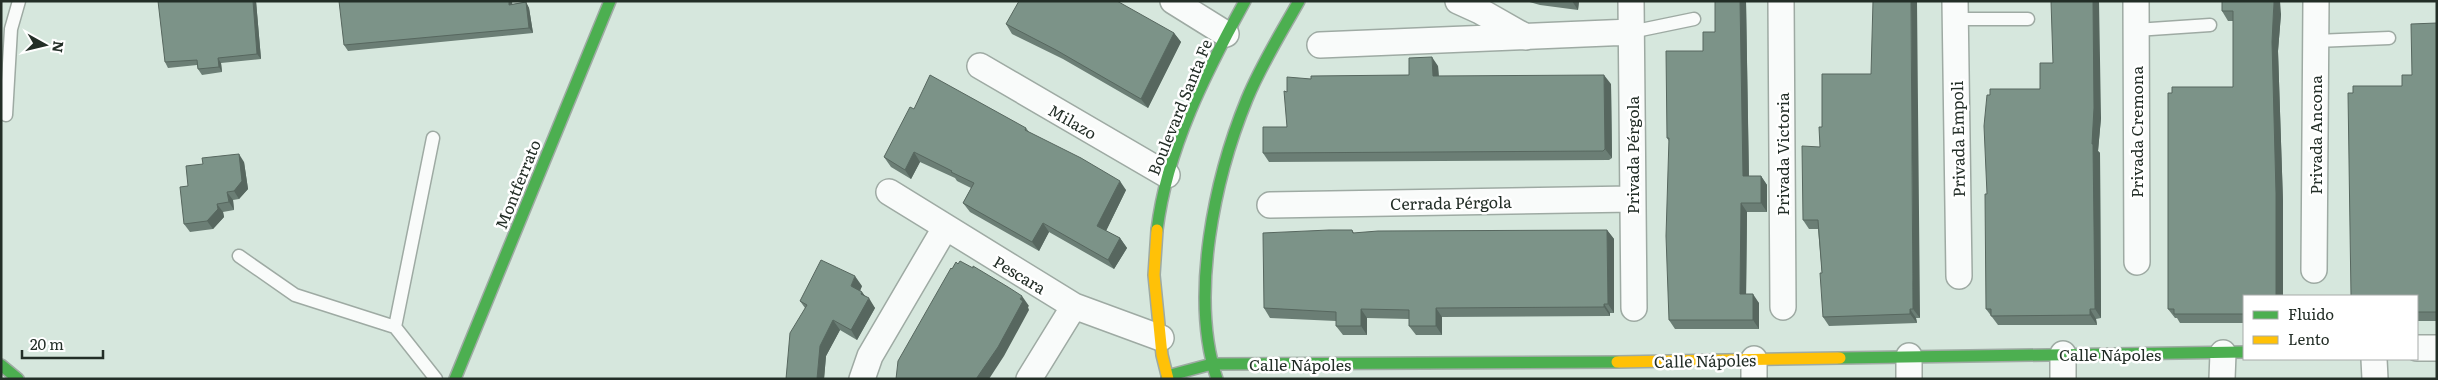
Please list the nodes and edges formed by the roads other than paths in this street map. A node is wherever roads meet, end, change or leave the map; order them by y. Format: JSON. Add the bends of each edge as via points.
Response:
{"nodes":[{"id":1,"x":18,"y":1,"type":"edge"},
{"id":2,"x":610,"y":1,"type":"edge"},
{"id":3,"x":1174,"y":1,"type":"edge"},
{"id":4,"x":1245,"y":1,"type":"edge"},
{"id":5,"x":1299,"y":1,"type":"edge"},
{"id":6,"x":1458,"y":1,"type":"edge"},
{"id":7,"x":1631,"y":1,"type":"edge"},
{"id":8,"x":1781,"y":1,"type":"edge"},
{"id":9,"x":2136,"y":1,"type":"edge"},
{"id":10,"x":2316,"y":1,"type":"edge"},
{"id":11,"x":1955,"y":10,"type":"edge"},
{"id":12,"x":1694,"y":19,"type":"dead end"},
{"id":13,"x":2028,"y":19,"type":"dead end"},
{"id":14,"x":2210,"y":25,"type":"dead end"},
{"id":15,"x":2136,"y":30,"type":"junction"},
{"id":16,"x":1632,"y":32,"type":"junction"},
{"id":17,"x":1226,"y":34,"type":"junction"},
{"id":18,"x":1526,"y":37,"type":"junction"},
{"id":19,"x":2389,"y":38,"type":"dead end"},
{"id":20,"x":2316,"y":41,"type":"junction"},
{"id":21,"x":1320,"y":45,"type":"dead end"},
{"id":22,"x":980,"y":66,"type":"dead end"},
{"id":23,"x":6,"y":115,"type":"dead end"},
{"id":24,"x":433,"y":138,"type":"dead end"},
{"id":25,"x":1167,"y":176,"type":"junction"},
{"id":26,"x":889,"y":192,"type":"dead end"},
{"id":27,"x":1632,"y":199,"type":"junction"},
{"id":28,"x":1270,"y":205,"type":"dead end"},
{"id":29,"x":945,"y":228,"type":"junction"},
{"id":30,"x":239,"y":256,"type":"dead end"},
{"id":31,"x":2136,"y":262,"type":"dead end"},
{"id":32,"x":2314,"y":270,"type":"dead end"},
{"id":33,"x":1959,"y":276,"type":"dead end"},
{"id":34,"x":1074,"y":306,"type":"junction"},
{"id":35,"x":1784,"y":307,"type":"dead end"},
{"id":36,"x":1634,"y":308,"type":"dead end"},
{"id":37,"x":395,"y":327,"type":"junction"},
{"id":38,"x":1161,"y":338,"type":"junction"},
{"id":39,"x":2418,"y":348,"type":"edge"},
{"id":40,"x":2437,"y":348,"type":"edge"},
{"id":41,"x":2233,"y":353,"type":"edge"},
{"id":42,"x":2064,"y":354,"type":"junction"},
{"id":43,"x":2374,"y":360,"type":"edge"},
{"id":44,"x":1212,"y":364,"type":"junction"},
{"id":45,"x":1485,"y":364,"type":"junction"},
{"id":46,"x":1,"y":365,"type":"edge"},
{"id":47,"x":1909,"y":368,"type":"edge"},
{"id":48,"x":1754,"y":369,"type":"edge"},
{"id":49,"x":1168,"y":377,"type":"edge"},
{"id":50,"x":18,"y":379,"type":"edge"},
{"id":51,"x":436,"y":379,"type":"edge"},
{"id":52,"x":455,"y":379,"type":"edge"},
{"id":53,"x":862,"y":379,"type":"edge"},
{"id":54,"x":1030,"y":379,"type":"edge"},
{"id":55,"x":1217,"y":379,"type":"edge"},
{"id":56,"x":1485,"y":379,"type":"edge"},
{"id":57,"x":2063,"y":379,"type":"edge"},
{"id":58,"x":2222,"y":379,"type":"edge"},
{"id":59,"x":2374,"y":379,"type":"edge"}],
"edges":[{"from":1,"to":23,"type":"lane","via":[[11,30]]},
{"from":2,"to":52,"type":"main road","name":"Montferrato"},
{"from":3,"to":17,"type":"street"},
{"from":4,"to":17,"type":"main road","name":"Boulevard Santa Fe"},
{"from":5,"to":44,"type":"main road","via":[[1248,97],[1225,160],[1207,258],[1206,308]]},
{"from":6,"to":18,"type":"street"},
{"from":7,"to":16,"type":"street","name":"Privada Pérgola"},
{"from":8,"to":35,"type":"street","name":"Privada Victoria"},
{"from":9,"to":15,"type":"street","name":"Privada Cremona"},
{"from":10,"to":20,"type":"street","name":"Privada Ancona"},
{"from":11,"to":13,"type":"lane"},
{"from":11,"to":33,"type":"street","name":"Privada Empoli"},
{"from":12,"to":16,"type":"lane"},
{"from":14,"to":15,"type":"lane"},
{"from":15,"to":31,"type":"street","name":"Privada Cremona"},
{"from":16,"to":18,"type":"street"},
{"from":16,"to":27,"type":"street","name":"Privada Pérgola"},
{"from":17,"to":25,"type":"main road","name":"Boulevard Santa Fe","via":[[1200,89]]},
{"from":18,"to":21,"type":"street"},
{"from":19,"to":20,"type":"lane"},
{"from":20,"to":32,"type":"street","name":"Privada Ancona"},
{"from":22,"to":25,"type":"street","name":"Milazo"},
{"from":24,"to":37,"type":"lane"},
{"from":25,"to":38,"type":"main road","name":"Boulevard Santa Fe","via":[[1154,262]]},
{"from":26,"to":29,"type":"street","name":"Pescara"},
{"from":27,"to":28,"type":"street","name":"Cerrada Pérgola"},
{"from":27,"to":36,"type":"street","name":"Privada Pérgola"},
{"from":29,"to":34,"type":"street","name":"Pescara"},
{"from":29,"to":53,"type":"street","via":[[870,356]]},
{"from":30,"to":37,"type":"lane","via":[[295,295]]},
{"from":34,"to":38,"type":"street","name":"Pescara"},
{"from":34,"to":54,"type":"street"},
{"from":37,"to":51,"type":"lane"},
{"from":38,"to":49,"type":"main road","name":"Boulevard Santa Fe"},
{"from":39,"to":40,"type":"street"},
{"from":41,"to":42,"type":"main road","name":"Calle Nápoles"},
{"from":41,"to":58,"type":"street"},
{"from":42,"to":47,"type":"main road","name":"Calle Nápoles"},
{"from":42,"to":57,"type":"street"},
{"from":43,"to":59,"type":"street"},
{"from":44,"to":45,"type":"main road","name":"Calle Nápoles"},
{"from":44,"to":49,"type":"main road","name":"Calle Nápoles"},
{"from":44,"to":55,"type":"main road"},
{"from":45,"to":48,"type":"main road","name":"Calle Nápoles"},
{"from":45,"to":56,"type":"lane"},
{"from":46,"to":50,"type":"main road"},
{"from":47,"to":48,"type":"main road","name":"Calle Nápoles"}]}
